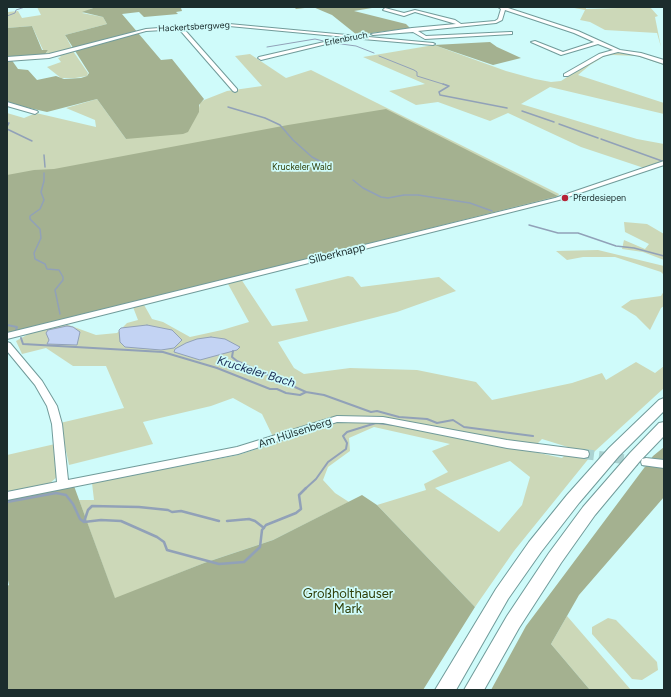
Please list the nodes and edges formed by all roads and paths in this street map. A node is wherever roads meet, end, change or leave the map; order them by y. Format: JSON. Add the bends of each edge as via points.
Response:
{"nodes":[{"id":1,"x":502,"y":8,"type":"edge"},
{"id":2,"x":385,"y":10,"type":"dead end"},
{"id":3,"x":474,"y":24,"type":"junction"},
{"id":4,"x":460,"y":25,"type":"junction"},
{"id":5,"x":180,"y":27,"type":"junction"},
{"id":6,"x":412,"y":29,"type":"junction"},
{"id":7,"x":510,"y":33,"type":"dead end"},
{"id":8,"x":484,"y":34,"type":"junction"},
{"id":9,"x":358,"y":36,"type":"junction"},
{"id":10,"x":598,"y":42,"type":"junction"},
{"id":11,"x":432,"y":43,"type":"dead end"},
{"id":12,"x":528,"y":46,"type":"dead end"},
{"id":13,"x":619,"y":51,"type":"junction"},
{"id":14,"x":261,"y":58,"type":"dead end"},
{"id":15,"x":7,"y":59,"type":"edge"},
{"id":16,"x":664,"y":62,"type":"edge"},
{"id":17,"x":566,"y":75,"type":"dead end"},
{"id":18,"x":235,"y":90,"type":"dead end"},
{"id":19,"x":7,"y":104,"type":"edge"},
{"id":20,"x":35,"y":112,"type":"dead end"},
{"id":21,"x":664,"y":163,"type":"edge"},
{"id":22,"x":8,"y":339,"type":"edge"},
{"id":23,"x":664,"y":403,"type":"edge"},
{"id":24,"x":664,"y":427,"type":"edge"},
{"id":25,"x":584,"y":454,"type":"tunnel mouth"},
{"id":26,"x":646,"y":462,"type":"tunnel mouth"},
{"id":27,"x":664,"y":464,"type":"edge"},
{"id":28,"x":63,"y":484,"type":"junction"},
{"id":29,"x":7,"y":496,"type":"edge"},
{"id":30,"x":445,"y":690,"type":"edge"},
{"id":31,"x":474,"y":690,"type":"edge"}],
"edges":[{"from":1,"to":3,"type":"street","name":"Erlenbruch","via":[[498,22]]},
{"from":1,"to":10,"type":"street"},
{"from":2,"to":4,"type":"street","via":[[412,17],[423,13]]},
{"from":3,"to":4,"type":"street","name":"Erlenbruch"},
{"from":3,"to":8,"type":"street"},
{"from":4,"to":6,"type":"street","name":"Erlenbruch"},
{"from":5,"to":9,"type":"street","name":"Hackertsbergweg","via":[[223,24]]},
{"from":5,"to":15,"type":"street","name":"Hackertsbergweg","via":[[133,33],[49,56]]},
{"from":5,"to":18,"type":"street"},
{"from":6,"to":8,"type":"street","via":[[425,38]]},
{"from":6,"to":9,"type":"street","name":"Erlenbruch"},
{"from":7,"to":8,"type":"street"},
{"from":9,"to":11,"type":"street","name":"Hackertsbergweg"},
{"from":9,"to":14,"type":"street","name":"Erlenbruch"},
{"from":10,"to":12,"type":"street","via":[[563,54],[535,44]]},
{"from":10,"to":13,"type":"street"},
{"from":13,"to":16,"type":"street"},
{"from":13,"to":17,"type":"street","via":[[601,54]]},
{"from":19,"to":20,"type":"street"},
{"from":21,"to":22,"type":"street","name":"Silberknapp","via":[[538,204],[29,329]]},
{"from":22,"to":28,"type":"street","via":[[52,406],[57,424]]},
{"from":23,"to":30,"type":"highway","via":[[614,452],[535,547],[502,594]]},
{"from":24,"to":31,"type":"highway","via":[[589,511],[555,558],[513,622]]},
{"from":25,"to":28,"type":"street","name":"Am Hülsenberg","via":[[507,444],[383,420],[337,420],[238,450]]},
{"from":26,"to":27,"type":"street"},
{"from":28,"to":29,"type":"street","name":"Am Hülsenberg"}]}
